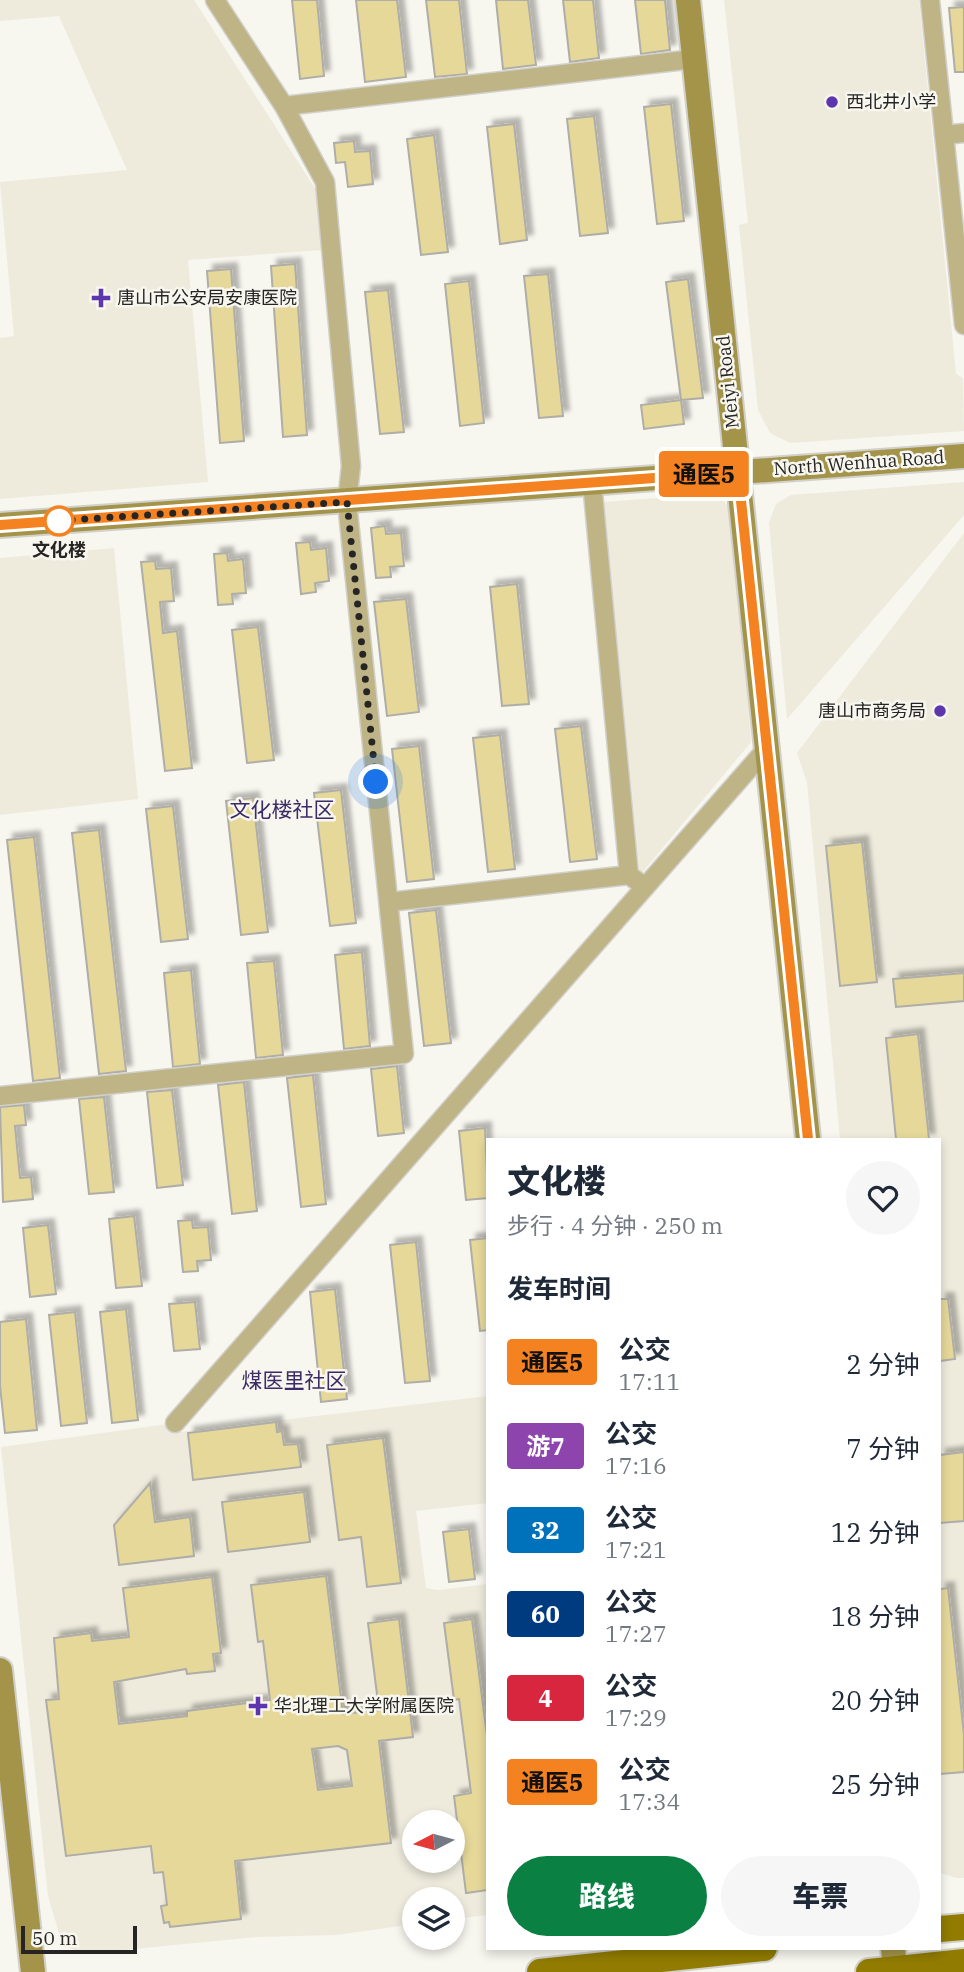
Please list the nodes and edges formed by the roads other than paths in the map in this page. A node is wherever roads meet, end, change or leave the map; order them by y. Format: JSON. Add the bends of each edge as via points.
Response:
{"nodes":[{"id":1,"x":215,"y":0,"type":"edge"},
{"id":2,"x":688,"y":0,"type":"edge"},
{"id":3,"x":930,"y":0,"type":"edge"},
{"id":4,"x":694,"y":59,"type":"junction"},
{"id":5,"x":284,"y":106,"type":"junction"},
{"id":6,"x":964,"y":133,"type":"edge"},
{"id":7,"x":944,"y":135,"type":"junction"},
{"id":8,"x":964,"y":325,"type":"edge"},
{"id":9,"x":964,"y":456,"type":"edge"},
{"id":10,"x":738,"y":472,"type":"junction"},
{"id":11,"x":592,"y":482,"type":"junction"},
{"id":12,"x":347,"y":502,"type":"junction"},
{"id":13,"x":0,"y":525,"type":"edge"},
{"id":14,"x":768,"y":747,"type":"junction"},
{"id":15,"x":629,"y":875,"type":"junction"},
{"id":16,"x":645,"y":887,"type":"junction"},
{"id":17,"x":389,"y":902,"type":"junction"},
{"id":18,"x":0,"y":1096,"type":"edge"},
{"id":19,"x":808,"y":1138,"type":"edge"},
{"id":20,"x":175,"y":1423,"type":"dead end"},
{"id":21,"x":0,"y":1670,"type":"edge"},
{"id":22,"x":964,"y":1927,"type":"edge"},
{"id":23,"x":941,"y":1929,"type":"edge"},
{"id":24,"x":745,"y":1950,"type":"edge"},
{"id":25,"x":964,"y":1962,"type":"edge"},
{"id":26,"x":888,"y":1965,"type":"edge"},
{"id":27,"x":33,"y":1972,"type":"edge"},
{"id":28,"x":540,"y":1972,"type":"edge"}],
"edges":[{"from":1,"to":5,"type":"street"},
{"from":2,"to":4,"type":"street","name":"Meiyi Road"},
{"from":3,"to":7,"type":"street"},
{"from":4,"to":5,"type":"street"},
{"from":4,"to":10,"type":"street","name":"Meiyi Road"},
{"from":5,"to":12,"type":"street","via":[[325,182],[351,466]]},
{"from":6,"to":7,"type":"street"},
{"from":7,"to":8,"type":"street"},
{"from":9,"to":10,"type":"street","name":"North Wenhua Road"},
{"from":10,"to":11,"type":"street","name":"North Wenhua Road"},
{"from":10,"to":14,"type":"street","name":"Meiyi Road"},
{"from":11,"to":12,"type":"street","name":"North Wenhua Road"},
{"from":11,"to":15,"type":"street"},
{"from":12,"to":13,"type":"street","name":"North Wenhua Road"},
{"from":12,"to":17,"type":"street"},
{"from":14,"to":16,"type":"street"},
{"from":14,"to":19,"type":"street","name":"Meiyi Road"},
{"from":15,"to":16,"type":"street"},
{"from":15,"to":17,"type":"street"},
{"from":16,"to":20,"type":"street"},
{"from":17,"to":18,"type":"street","via":[[404,1054]]},
{"from":21,"to":27,"type":"street"},
{"from":22,"to":23,"type":"main road"},
{"from":24,"to":28,"type":"main road"},
{"from":25,"to":26,"type":"main road"}]}
